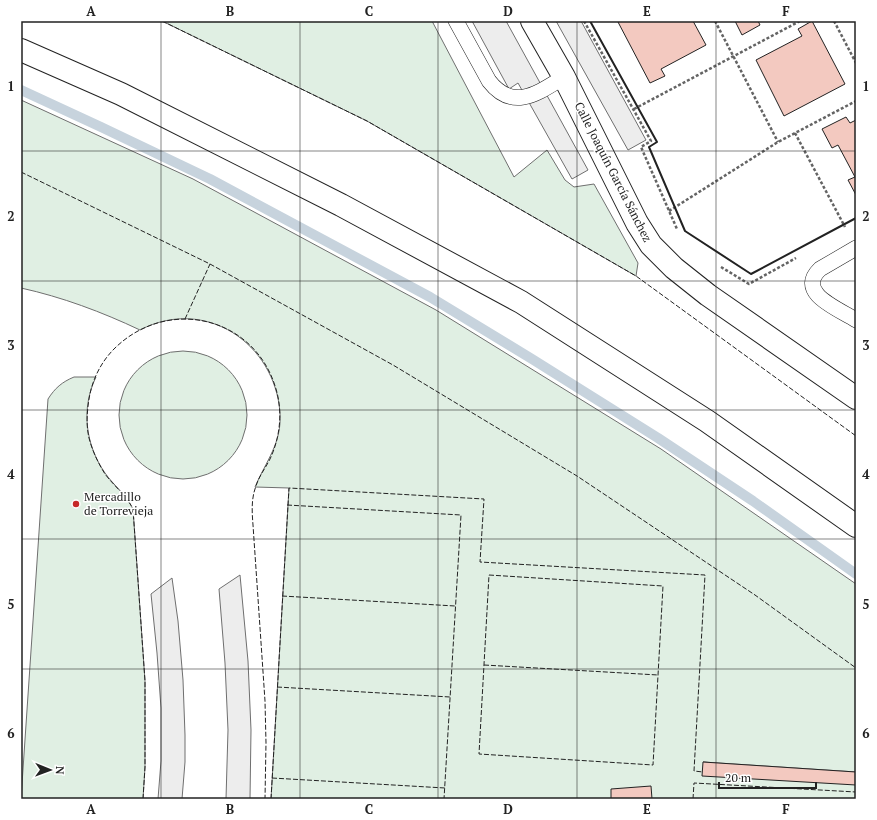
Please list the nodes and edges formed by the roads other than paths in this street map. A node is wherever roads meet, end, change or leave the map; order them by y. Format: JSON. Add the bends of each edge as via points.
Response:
{"nodes":[{"id":1,"x":456,"y":21,"type":"edge"},
{"id":2,"x":532,"y":21,"type":"edge"},
{"id":3,"x":21,"y":50,"type":"edge"},
{"id":4,"x":564,"y":77,"type":"junction"},
{"id":5,"x":856,"y":248,"type":"edge"},
{"id":6,"x":856,"y":320,"type":"edge"},
{"id":7,"x":856,"y":398,"type":"edge"},
{"id":8,"x":856,"y":526,"type":"edge"}],
"edges":[{"from":1,"to":4,"type":"lane","via":[[489,81],[505,95],[515,98],[536,94]]},
{"from":2,"to":4,"type":"main road","name":"Calle Joaquín García Sánchez"},
{"from":3,"to":8,"type":"main road","via":[[121,94],[341,205],[521,302],[707,421]]},
{"from":4,"to":7,"type":"main road","name":"Calle Joaquín García Sánchez","via":[[637,223],[651,245],[674,268],[708,294]]},
{"from":5,"to":6,"type":"lane","via":[[820,269],[813,280],[813,287],[820,298]]}]}
